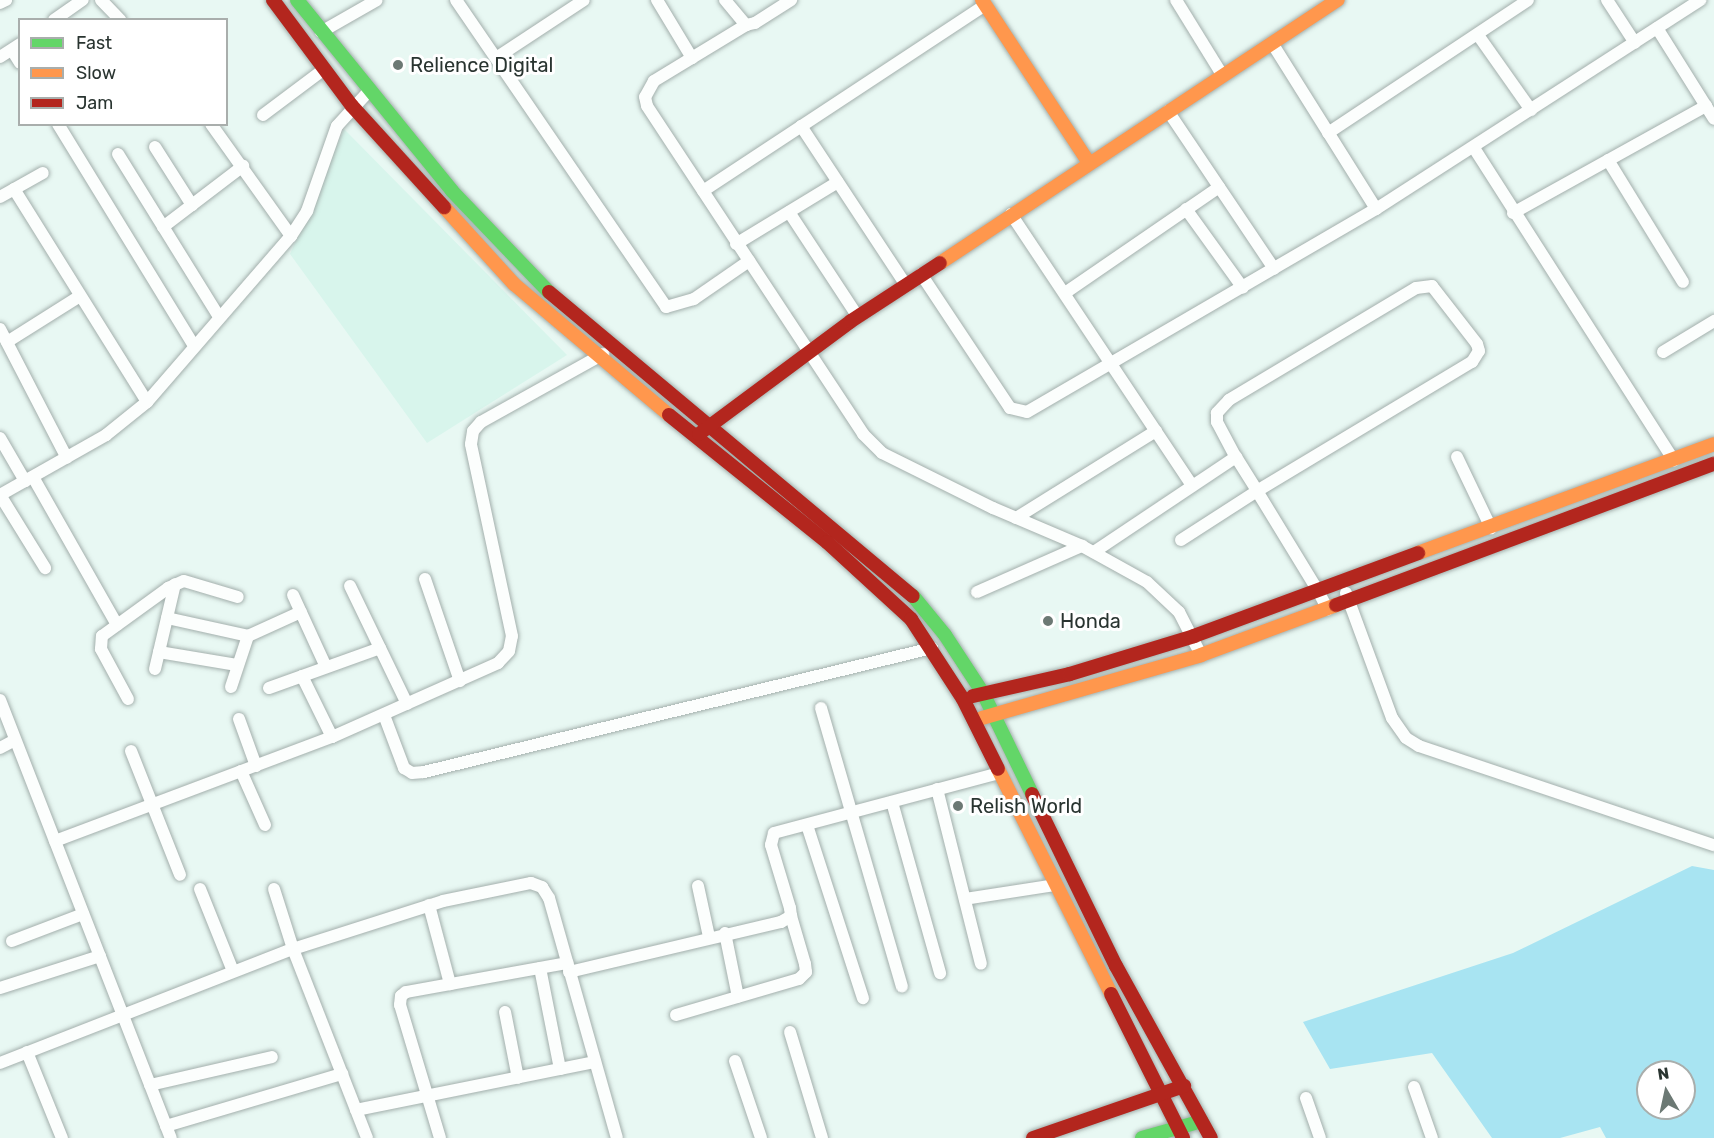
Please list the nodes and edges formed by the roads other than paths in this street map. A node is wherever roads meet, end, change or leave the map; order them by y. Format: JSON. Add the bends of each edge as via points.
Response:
{"nodes":[{"id":1,"x":6,"y":0,"type":"edge"},
{"id":2,"x":82,"y":0,"type":"edge"},
{"id":3,"x":101,"y":0,"type":"edge"},
{"id":4,"x":273,"y":0,"type":"edge"},
{"id":5,"x":297,"y":0,"type":"edge"},
{"id":6,"x":456,"y":0,"type":"edge"},
{"id":7,"x":584,"y":0,"type":"edge"},
{"id":8,"x":657,"y":0,"type":"edge"},
{"id":9,"x":724,"y":0,"type":"edge"},
{"id":10,"x":790,"y":0,"type":"edge"},
{"id":11,"x":1176,"y":0,"type":"edge"},
{"id":12,"x":1338,"y":0,"type":"edge"},
{"id":13,"x":1528,"y":0,"type":"edge"},
{"id":14,"x":1607,"y":0,"type":"edge"},
{"id":15,"x":1700,"y":0,"type":"edge"},
{"id":16,"x":373,"y":1,"type":"edge"},
{"id":17,"x":0,"y":3,"type":"edge"},
{"id":18,"x":984,"y":3,"type":"edge"},
{"id":19,"x":57,"y":18,"type":"edge"},
{"id":20,"x":118,"y":18,"type":"edge"},
{"id":21,"x":746,"y":25,"type":"junction"},
{"id":22,"x":1657,"y":28,"type":"junction"},
{"id":23,"x":321,"y":32,"type":"junction"},
{"id":24,"x":1478,"y":35,"type":"junction"},
{"id":25,"x":1272,"y":43,"type":"junction"},
{"id":26,"x":1635,"y":43,"type":"junction"},
{"id":27,"x":16,"y":47,"type":"edge"},
{"id":28,"x":0,"y":57,"type":"edge"},
{"id":29,"x":496,"y":58,"type":"junction"},
{"id":30,"x":692,"y":58,"type":"junction"},
{"id":31,"x":323,"y":70,"type":"junction"},
{"id":32,"x":1223,"y":76,"type":"junction"},
{"id":33,"x":369,"y":91,"type":"junction"},
{"id":34,"x":352,"y":106,"type":"junction"},
{"id":35,"x":1706,"y":106,"type":"junction"},
{"id":36,"x":1531,"y":110,"type":"junction"},
{"id":37,"x":1168,"y":111,"type":"junction"},
{"id":38,"x":263,"y":115,"type":"dead end"},
{"id":39,"x":1714,"y":119,"type":"edge"},
{"id":40,"x":59,"y":126,"type":"edge"},
{"id":41,"x":213,"y":126,"type":"edge"},
{"id":42,"x":801,"y":126,"type":"junction"},
{"id":43,"x":1328,"y":133,"type":"junction"},
{"id":44,"x":155,"y":147,"type":"dead end"},
{"id":45,"x":1474,"y":148,"type":"junction"},
{"id":46,"x":118,"y":154,"type":"dead end"},
{"id":47,"x":1608,"y":160,"type":"junction"},
{"id":48,"x":1089,"y":164,"type":"junction"},
{"id":49,"x":243,"y":166,"type":"junction"},
{"id":50,"x":43,"y":173,"type":"dead end"},
{"id":51,"x":838,"y":182,"type":"junction"},
{"id":52,"x":1219,"y":187,"type":"junction"},
{"id":53,"x":14,"y":189,"type":"junction"},
{"id":54,"x":703,"y":191,"type":"junction"},
{"id":55,"x":0,"y":197,"type":"edge"},
{"id":56,"x":192,"y":205,"type":"junction"},
{"id":57,"x":1186,"y":209,"type":"junction"},
{"id":58,"x":1376,"y":209,"type":"junction"},
{"id":59,"x":789,"y":212,"type":"junction"},
{"id":60,"x":1512,"y":213,"type":"junction"},
{"id":61,"x":1011,"y":214,"type":"junction"},
{"id":62,"x":163,"y":227,"type":"junction"},
{"id":63,"x":291,"y":236,"type":"junction"},
{"id":64,"x":736,"y":244,"type":"junction"},
{"id":65,"x":749,"y":261,"type":"junction"},
{"id":66,"x":1274,"y":269,"type":"junction"},
{"id":67,"x":921,"y":274,"type":"junction"},
{"id":68,"x":1683,"y":282,"type":"dead end"},
{"id":69,"x":905,"y":284,"type":"junction"},
{"id":70,"x":1243,"y":288,"type":"junction"},
{"id":71,"x":1065,"y":293,"type":"junction"},
{"id":72,"x":80,"y":296,"type":"junction"},
{"id":73,"x":219,"y":317,"type":"junction"},
{"id":74,"x":858,"y":317,"type":"junction"},
{"id":75,"x":1714,"y":321,"type":"edge"},
{"id":76,"x":0,"y":329,"type":"edge"},
{"id":77,"x":7,"y":342,"type":"junction"},
{"id":78,"x":194,"y":344,"type":"junction"},
{"id":79,"x":615,"y":348,"type":"junction"},
{"id":80,"x":807,"y":351,"type":"junction"},
{"id":81,"x":1663,"y":352,"type":"dead end"},
{"id":82,"x":598,"y":357,"type":"junction"},
{"id":83,"x":1113,"y":365,"type":"junction"},
{"id":84,"x":147,"y":402,"type":"junction"},
{"id":85,"x":711,"y":426,"type":"junction"},
{"id":86,"x":1156,"y":431,"type":"junction"},
{"id":87,"x":696,"y":437,"type":"junction"},
{"id":88,"x":0,"y":438,"type":"edge"},
{"id":89,"x":1714,"y":444,"type":"edge"},
{"id":90,"x":1236,"y":457,"type":"junction"},
{"id":91,"x":1457,"y":457,"type":"dead end"},
{"id":92,"x":67,"y":458,"type":"junction"},
{"id":93,"x":1674,"y":460,"type":"junction"},
{"id":94,"x":1714,"y":465,"type":"edge"},
{"id":95,"x":29,"y":479,"type":"junction"},
{"id":96,"x":1191,"y":484,"type":"junction"},
{"id":97,"x":1257,"y":491,"type":"junction"},
{"id":98,"x":0,"y":495,"type":"edge"},
{"id":99,"x":1016,"y":518,"type":"junction"},
{"id":100,"x":1491,"y":528,"type":"junction"},
{"id":101,"x":1181,"y":540,"type":"dead end"},
{"id":102,"x":1088,"y":549,"type":"junction"},
{"id":103,"x":45,"y":568,"type":"dead end"},
{"id":104,"x":425,"y":579,"type":"dead end"},
{"id":105,"x":1343,"y":583,"type":"junction"},
{"id":106,"x":175,"y":584,"type":"junction"},
{"id":107,"x":350,"y":586,"type":"dead end"},
{"id":108,"x":1318,"y":591,"type":"junction"},
{"id":109,"x":977,"y":592,"type":"dead end"},
{"id":110,"x":293,"y":595,"type":"dead end"},
{"id":111,"x":238,"y":597,"type":"dead end"},
{"id":112,"x":1350,"y":602,"type":"junction"},
{"id":113,"x":1328,"y":610,"type":"junction"},
{"id":114,"x":301,"y":612,"type":"junction"},
{"id":115,"x":167,"y":618,"type":"junction"},
{"id":116,"x":117,"y":625,"type":"junction"},
{"id":117,"x":248,"y":636,"type":"junction"},
{"id":118,"x":1194,"y":636,"type":"junction"},
{"id":119,"x":380,"y":648,"type":"junction"},
{"id":120,"x":933,"y":648,"type":"junction"},
{"id":121,"x":159,"y":652,"type":"junction"},
{"id":122,"x":1201,"y":655,"type":"junction"},
{"id":123,"x":237,"y":665,"type":"junction"},
{"id":124,"x":326,"y":667,"type":"junction"},
{"id":125,"x":155,"y":669,"type":"dead end"},
{"id":126,"x":302,"y":676,"type":"junction"},
{"id":127,"x":460,"y":681,"type":"junction"},
{"id":128,"x":231,"y":687,"type":"dead end"},
{"id":129,"x":269,"y":688,"type":"dead end"},
{"id":130,"x":983,"y":693,"type":"junction"},
{"id":131,"x":128,"y":699,"type":"dead end"},
{"id":132,"x":963,"y":699,"type":"junction"},
{"id":133,"x":0,"y":700,"type":"edge"},
{"id":134,"x":407,"y":704,"type":"junction"},
{"id":135,"x":821,"y":708,"type":"dead end"},
{"id":136,"x":384,"y":715,"type":"junction"},
{"id":137,"x":994,"y":715,"type":"junction"},
{"id":138,"x":239,"y":719,"type":"dead end"},
{"id":139,"x":974,"y":720,"type":"junction"},
{"id":140,"x":332,"y":737,"type":"junction"},
{"id":141,"x":15,"y":740,"type":"junction"},
{"id":142,"x":0,"y":748,"type":"edge"},
{"id":143,"x":131,"y":751,"type":"dead end"},
{"id":144,"x":256,"y":766,"type":"junction"},
{"id":145,"x":241,"y":771,"type":"junction"},
{"id":146,"x":999,"y":772,"type":"junction"},
{"id":147,"x":937,"y":789,"type":"junction"},
{"id":148,"x":892,"y":802,"type":"junction"},
{"id":149,"x":152,"y":805,"type":"junction"},
{"id":150,"x":850,"y":813,"type":"junction"},
{"id":151,"x":265,"y":825,"type":"dead end"},
{"id":152,"x":807,"y":825,"type":"junction"},
{"id":153,"x":55,"y":841,"type":"junction"},
{"id":154,"x":1714,"y":845,"type":"edge"},
{"id":155,"x":180,"y":875,"type":"dead end"},
{"id":156,"x":1054,"y":885,"type":"junction"},
{"id":157,"x":698,"y":886,"type":"dead end"},
{"id":158,"x":200,"y":889,"type":"dead end"},
{"id":159,"x":274,"y":889,"type":"dead end"},
{"id":160,"x":965,"y":899,"type":"junction"},
{"id":161,"x":429,"y":905,"type":"junction"},
{"id":162,"x":83,"y":914,"type":"junction"},
{"id":163,"x":791,"y":916,"type":"junction"},
{"id":164,"x":725,"y":933,"type":"junction"},
{"id":165,"x":709,"y":937,"type":"junction"},
{"id":166,"x":12,"y":941,"type":"dead end"},
{"id":167,"x":293,"y":949,"type":"junction"},
{"id":168,"x":100,"y":956,"type":"junction"},
{"id":169,"x":981,"y":964,"type":"dead end"},
{"id":170,"x":540,"y":968,"type":"junction"},
{"id":171,"x":568,"y":968,"type":"junction"},
{"id":172,"x":233,"y":971,"type":"junction"},
{"id":173,"x":940,"y":973,"type":"dead end"},
{"id":174,"x":450,"y":984,"type":"junction"},
{"id":175,"x":903,"y":986,"type":"dead end"},
{"id":176,"x":0,"y":988,"type":"edge"},
{"id":177,"x":738,"y":997,"type":"junction"},
{"id":178,"x":863,"y":998,"type":"dead end"},
{"id":179,"x":505,"y":1012,"type":"dead end"},
{"id":180,"x":122,"y":1013,"type":"junction"},
{"id":181,"x":676,"y":1015,"type":"dead end"},
{"id":182,"x":790,"y":1032,"type":"dead end"},
{"id":183,"x":27,"y":1052,"type":"junction"},
{"id":184,"x":272,"y":1058,"type":"dead end"},
{"id":185,"x":735,"y":1061,"type":"dead end"},
{"id":186,"x":595,"y":1062,"type":"junction"},
{"id":187,"x":0,"y":1063,"type":"edge"},
{"id":188,"x":561,"y":1069,"type":"junction"},
{"id":189,"x":342,"y":1074,"type":"junction"},
{"id":190,"x":518,"y":1078,"type":"junction"},
{"id":191,"x":150,"y":1085,"type":"junction"},
{"id":192,"x":1184,"y":1086,"type":"junction"},
{"id":193,"x":1414,"y":1087,"type":"dead end"},
{"id":194,"x":1161,"y":1094,"type":"junction"},
{"id":195,"x":427,"y":1096,"type":"junction"},
{"id":196,"x":1306,"y":1098,"type":"dead end"},
{"id":197,"x":356,"y":1110,"type":"junction"},
{"id":198,"x":1202,"y":1121,"type":"junction"},
{"id":199,"x":168,"y":1132,"type":"edge"},
{"id":200,"x":1180,"y":1133,"type":"edge"},
{"id":201,"x":363,"y":1137,"type":"edge"},
{"id":202,"x":62,"y":1138,"type":"edge"},
{"id":203,"x":440,"y":1138,"type":"edge"},
{"id":204,"x":617,"y":1138,"type":"edge"},
{"id":205,"x":761,"y":1138,"type":"edge"},
{"id":206,"x":822,"y":1138,"type":"edge"},
{"id":207,"x":1033,"y":1138,"type":"edge"},
{"id":208,"x":1142,"y":1138,"type":"edge"},
{"id":209,"x":1210,"y":1138,"type":"edge"},
{"id":210,"x":1320,"y":1138,"type":"edge"},
{"id":211,"x":1432,"y":1138,"type":"edge"}],
"edges":[{"from":1,"to":17,"type":"street"},
{"from":2,"to":19,"type":"street"},
{"from":3,"to":20,"type":"street"},
{"from":4,"to":31,"type":"main road"},
{"from":5,"to":23,"type":"main road"},
{"from":6,"to":29,"type":"street"},
{"from":7,"to":29,"type":"street"},
{"from":8,"to":30,"type":"street"},
{"from":9,"to":21,"type":"street"},
{"from":10,"to":21,"type":"street"},
{"from":11,"to":32,"type":"street"},
{"from":12,"to":25,"type":"main road"},
{"from":13,"to":24,"type":"street"},
{"from":14,"to":26,"type":"street"},
{"from":15,"to":22,"type":"street"},
{"from":16,"to":23,"type":"street"},
{"from":18,"to":42,"type":"street"},
{"from":18,"to":48,"type":"main road"},
{"from":21,"to":30,"type":"street"},
{"from":22,"to":26,"type":"street"},
{"from":22,"to":35,"type":"street"},
{"from":23,"to":33,"type":"main road"},
{"from":24,"to":36,"type":"street"},
{"from":24,"to":43,"type":"street"},
{"from":25,"to":32,"type":"main road"},
{"from":25,"to":43,"type":"street"},
{"from":26,"to":36,"type":"street"},
{"from":27,"to":28,"type":"street"},
{"from":29,"to":65,"type":"street","via":[[666,307],[694,299]]},
{"from":30,"to":54,"type":"street","via":[[654,81],[645,97],[652,115]]},
{"from":31,"to":34,"type":"main road"},
{"from":31,"to":38,"type":"street"},
{"from":32,"to":37,"type":"main road"},
{"from":33,"to":34,"type":"street"},
{"from":33,"to":79,"type":"main road","via":[[452,191],[533,277]]},
{"from":34,"to":63,"type":"street","via":[[337,126],[307,211]]},
{"from":34,"to":82,"type":"main road","via":[[514,284]]},
{"from":35,"to":39,"type":"street"},
{"from":35,"to":47,"type":"street"},
{"from":36,"to":45,"type":"street"},
{"from":37,"to":48,"type":"main road"},
{"from":37,"to":52,"type":"street"},
{"from":40,"to":78,"type":"street"},
{"from":41,"to":49,"type":"street"},
{"from":42,"to":51,"type":"street"},
{"from":42,"to":54,"type":"street"},
{"from":43,"to":58,"type":"street"},
{"from":44,"to":56,"type":"street"},
{"from":45,"to":58,"type":"street"},
{"from":45,"to":60,"type":"street"},
{"from":46,"to":62,"type":"street"},
{"from":47,"to":60,"type":"street"},
{"from":47,"to":68,"type":"street"},
{"from":48,"to":61,"type":"main road"},
{"from":49,"to":56,"type":"street"},
{"from":49,"to":63,"type":"street"},
{"from":50,"to":53,"type":"street"},
{"from":51,"to":59,"type":"street"},
{"from":51,"to":69,"type":"street"},
{"from":52,"to":57,"type":"street"},
{"from":52,"to":66,"type":"street"},
{"from":53,"to":55,"type":"street"},
{"from":53,"to":72,"type":"street"},
{"from":54,"to":64,"type":"street"},
{"from":56,"to":62,"type":"street"},
{"from":57,"to":70,"type":"street"},
{"from":57,"to":71,"type":"street"},
{"from":58,"to":66,"type":"street"},
{"from":59,"to":64,"type":"street"},
{"from":59,"to":74,"type":"street"},
{"from":60,"to":93,"type":"street"},
{"from":61,"to":67,"type":"main road"},
{"from":61,"to":71,"type":"street"},
{"from":62,"to":73,"type":"street"},
{"from":63,"to":73,"type":"street"},
{"from":64,"to":65,"type":"street"},
{"from":65,"to":80,"type":"street"},
{"from":66,"to":70,"type":"street"},
{"from":67,"to":69,"type":"main road"},
{"from":67,"to":83,"type":"street","via":[[1010,408],[1017,412],[1040,407]]},
{"from":69,"to":74,"type":"main road"},
{"from":70,"to":83,"type":"street"},
{"from":71,"to":83,"type":"street"},
{"from":72,"to":77,"type":"street"},
{"from":72,"to":84,"type":"street"},
{"from":73,"to":78,"type":"street"},
{"from":74,"to":80,"type":"main road"},
{"from":75,"to":81,"type":"street"},
{"from":76,"to":77,"type":"street"},
{"from":77,"to":92,"type":"street"},
{"from":78,"to":84,"type":"street"},
{"from":79,"to":82,"type":"street"},
{"from":79,"to":85,"type":"main road"},
{"from":80,"to":85,"type":"main road"},
{"from":80,"to":99,"type":"street","via":[[863,434],[882,453]]},
{"from":82,"to":87,"type":"main road"},
{"from":82,"to":127,"type":"street","via":[[481,422],[472,431],[471,444],[512,636],[509,651],[498,663]]},
{"from":83,"to":86,"type":"street"},
{"from":84,"to":92,"type":"street","via":[[126,421]]},
{"from":85,"to":87,"type":"main road"},
{"from":85,"to":130,"type":"main road","via":[[908,590],[945,634]]},
{"from":86,"to":96,"type":"street"},
{"from":86,"to":99,"type":"street"},
{"from":87,"to":120,"type":"main road","via":[[890,598]]},
{"from":88,"to":95,"type":"street"},
{"from":89,"to":93,"type":"main road"},
{"from":90,"to":96,"type":"street"},
{"from":90,"to":97,"type":"street"},
{"from":90,"to":97,"type":"street","via":[[1217,422],[1221,406],[1416,288],[1432,286],[1438,291],[1477,344],[1479,351],[1472,362]]},
{"from":91,"to":100,"type":"street"},
{"from":92,"to":95,"type":"street"},
{"from":93,"to":100,"type":"main road"},
{"from":94,"to":112,"type":"main road"},
{"from":95,"to":98,"type":"street"},
{"from":95,"to":116,"type":"street"},
{"from":96,"to":102,"type":"street"},
{"from":97,"to":101,"type":"street"},
{"from":97,"to":108,"type":"street"},
{"from":98,"to":103,"type":"street"},
{"from":99,"to":102,"type":"street"},
{"from":100,"to":105,"type":"main road"},
{"from":102,"to":109,"type":"street"},
{"from":102,"to":118,"type":"street","via":[[1164,595]]},
{"from":104,"to":127,"type":"street"},
{"from":105,"to":108,"type":"main road"},
{"from":105,"to":112,"type":"street"},
{"from":106,"to":111,"type":"street","via":[[194,583]]},
{"from":106,"to":115,"type":"street"},
{"from":106,"to":116,"type":"street"},
{"from":107,"to":119,"type":"street"},
{"from":108,"to":113,"type":"street"},
{"from":108,"to":118,"type":"main road"},
{"from":110,"to":114,"type":"street"},
{"from":112,"to":113,"type":"main road"},
{"from":112,"to":154,"type":"street","via":[[1392,718],[1406,738],[1419,746]]},
{"from":113,"to":122,"type":"main road"},
{"from":114,"to":117,"type":"street"},
{"from":114,"to":124,"type":"street"},
{"from":115,"to":117,"type":"street"},
{"from":115,"to":121,"type":"street"},
{"from":116,"to":131,"type":"street","via":[[100,642]]},
{"from":117,"to":123,"type":"street"},
{"from":118,"to":122,"type":"street"},
{"from":118,"to":130,"type":"main road","via":[[1070,674]]},
{"from":119,"to":124,"type":"street"},
{"from":119,"to":134,"type":"street"},
{"from":120,"to":132,"type":"main road"},
{"from":120,"to":136,"type":"street","via":[[424,772],[412,773],[404,768]]},
{"from":121,"to":123,"type":"street"},
{"from":121,"to":125,"type":"street"},
{"from":122,"to":137,"type":"main road"},
{"from":123,"to":128,"type":"street"},
{"from":124,"to":126,"type":"street"},
{"from":126,"to":129,"type":"street"},
{"from":126,"to":140,"type":"street"},
{"from":127,"to":134,"type":"street"},
{"from":130,"to":132,"type":"main road"},
{"from":130,"to":137,"type":"main road"},
{"from":132,"to":139,"type":"main road"},
{"from":133,"to":141,"type":"street"},
{"from":134,"to":136,"type":"street"},
{"from":135,"to":150,"type":"street"},
{"from":136,"to":140,"type":"street"},
{"from":137,"to":139,"type":"main road"},
{"from":137,"to":192,"type":"main road","via":[[1116,966]]},
{"from":138,"to":144,"type":"street"},
{"from":139,"to":146,"type":"main road"},
{"from":140,"to":144,"type":"street"},
{"from":141,"to":142,"type":"street"},
{"from":141,"to":153,"type":"street"},
{"from":143,"to":149,"type":"street"},
{"from":144,"to":145,"type":"street"},
{"from":145,"to":149,"type":"street"},
{"from":145,"to":151,"type":"street"},
{"from":146,"to":147,"type":"street"},
{"from":146,"to":156,"type":"main road"},
{"from":147,"to":148,"type":"street"},
{"from":147,"to":160,"type":"street"},
{"from":148,"to":150,"type":"street"},
{"from":148,"to":173,"type":"street"},
{"from":149,"to":153,"type":"street"},
{"from":149,"to":155,"type":"street"},
{"from":150,"to":152,"type":"street"},
{"from":150,"to":175,"type":"street"},
{"from":152,"to":163,"type":"street","via":[[774,833],[770,839]]},
{"from":152,"to":178,"type":"street"},
{"from":153,"to":162,"type":"street"},
{"from":156,"to":160,"type":"street"},
{"from":156,"to":194,"type":"main road"},
{"from":157,"to":165,"type":"street"},
{"from":158,"to":172,"type":"street"},
{"from":159,"to":167,"type":"street"},
{"from":160,"to":169,"type":"street"},
{"from":161,"to":167,"type":"street"},
{"from":161,"to":171,"type":"street","via":[[519,885],[542,887],[549,898]]},
{"from":161,"to":174,"type":"street"},
{"from":162,"to":166,"type":"street"},
{"from":162,"to":168,"type":"street"},
{"from":163,"to":164,"type":"street"},
{"from":163,"to":177,"type":"street","via":[[806,972],[799,979]]},
{"from":164,"to":165,"type":"street"},
{"from":164,"to":177,"type":"street"},
{"from":165,"to":171,"type":"street"},
{"from":167,"to":172,"type":"street"},
{"from":167,"to":189,"type":"street"},
{"from":168,"to":176,"type":"street"},
{"from":168,"to":180,"type":"street"},
{"from":170,"to":171,"type":"street"},
{"from":170,"to":174,"type":"street"},
{"from":170,"to":188,"type":"street"},
{"from":171,"to":186,"type":"street"},
{"from":172,"to":180,"type":"street"},
{"from":174,"to":195,"type":"street","via":[[406,992],[399,1000]]},
{"from":177,"to":181,"type":"street"},
{"from":179,"to":190,"type":"street"},
{"from":180,"to":183,"type":"street"},
{"from":180,"to":191,"type":"street"},
{"from":182,"to":206,"type":"street"},
{"from":183,"to":187,"type":"street"},
{"from":183,"to":202,"type":"street"},
{"from":184,"to":191,"type":"street"},
{"from":185,"to":205,"type":"street"},
{"from":186,"to":188,"type":"street"},
{"from":186,"to":204,"type":"street"},
{"from":188,"to":190,"type":"street"},
{"from":189,"to":197,"type":"street"},
{"from":189,"to":199,"type":"street"},
{"from":190,"to":195,"type":"street"},
{"from":191,"to":199,"type":"street"},
{"from":192,"to":194,"type":"main road"},
{"from":192,"to":198,"type":"main road"},
{"from":193,"to":211,"type":"street"},
{"from":194,"to":200,"type":"main road"},
{"from":194,"to":207,"type":"main road"},
{"from":195,"to":197,"type":"street"},
{"from":195,"to":203,"type":"street"},
{"from":196,"to":210,"type":"street"},
{"from":197,"to":201,"type":"street"},
{"from":198,"to":200,"type":"main road"},
{"from":198,"to":209,"type":"main road"},
{"from":200,"to":208,"type":"main road"}]}
